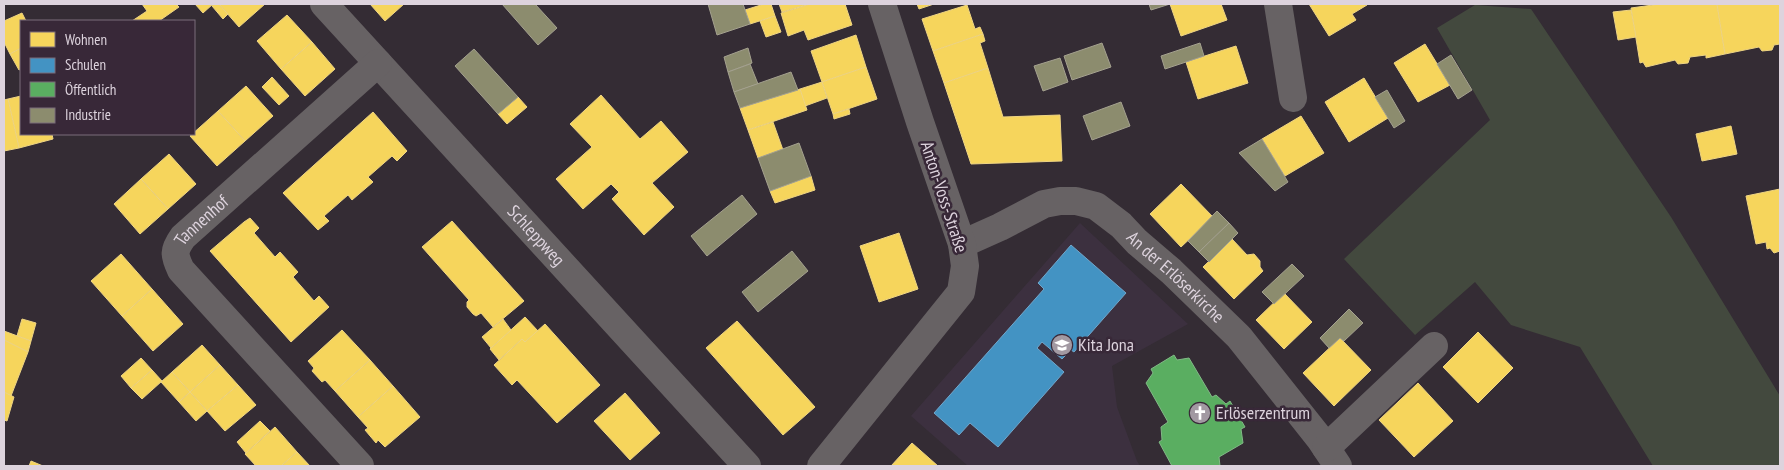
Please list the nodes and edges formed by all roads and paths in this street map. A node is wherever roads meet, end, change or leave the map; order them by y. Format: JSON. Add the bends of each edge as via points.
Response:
{"nodes":[{"id":1,"x":324,"y":4,"type":"edge"},
{"id":2,"x":882,"y":4,"type":"edge"},
{"id":3,"x":1278,"y":4,"type":"edge"},
{"id":4,"x":378,"y":62,"type":"junction"},
{"id":5,"x":1293,"y":98,"type":"dead end"},
{"id":6,"x":962,"y":244,"type":"junction"},
{"id":7,"x":1434,"y":346,"type":"dead end"},
{"id":8,"x":1332,"y":457,"type":"edge"},
{"id":9,"x":360,"y":466,"type":"edge"},
{"id":10,"x":747,"y":466,"type":"edge"},
{"id":11,"x":821,"y":466,"type":"edge"}],
"edges":[{"from":1,"to":4,"type":"street","name":"Schleppweg"},
{"from":2,"to":6,"type":"street","name":"Anton-Voss-Straße"},
{"from":3,"to":5,"type":"street"},
{"from":4,"to":9,"type":"street","name":"Tannenhof","via":[[183,238],[176,246],[175,257],[181,270]]},
{"from":4,"to":10,"type":"street","name":"Schleppweg"},
{"from":6,"to":8,"type":"street","name":"An der Erlöserkirche","via":[[1044,204],[1060,200],[1096,206],[1171,270],[1240,337]]},
{"from":6,"to":11,"type":"street","name":"Anton-Voss-Straße","via":[[965,266],[961,292]]},
{"from":7,"to":8,"type":"street"}]}
